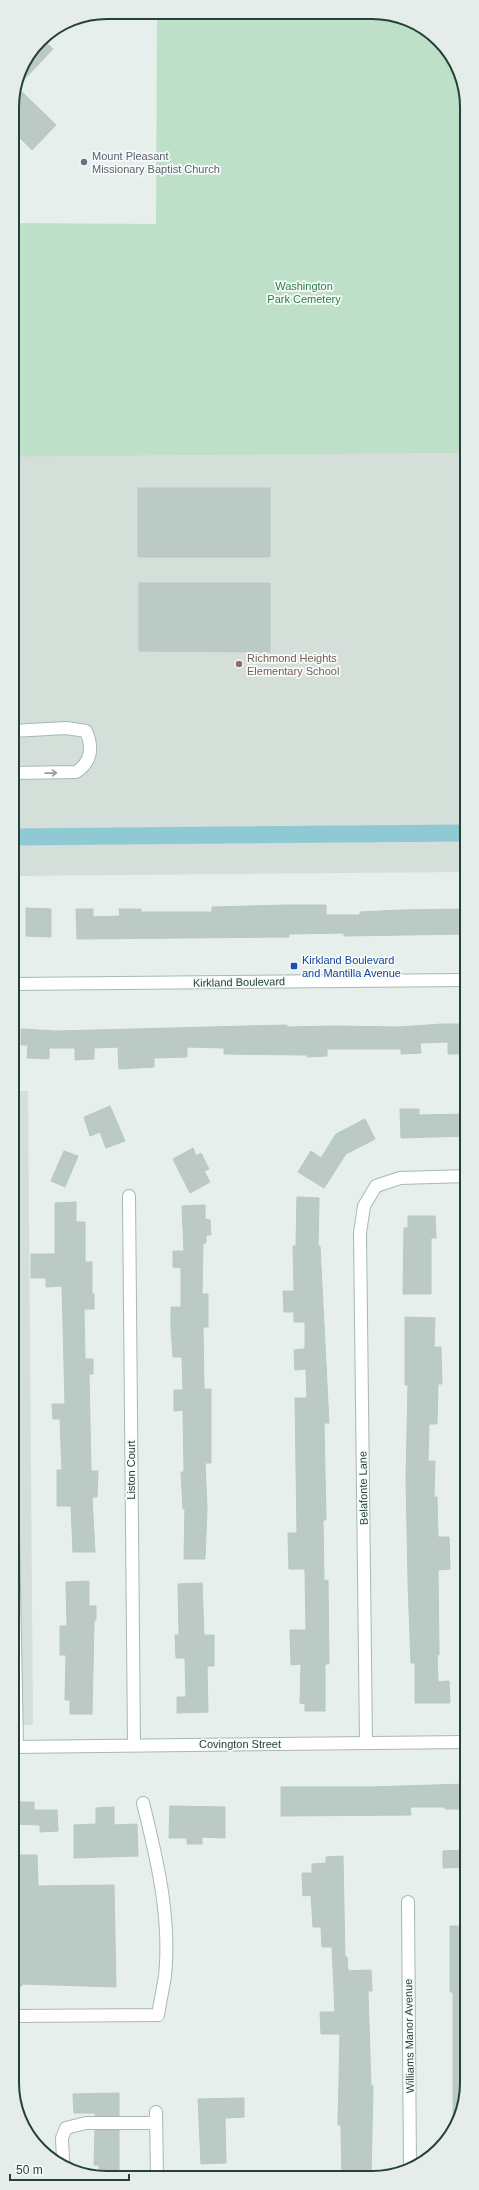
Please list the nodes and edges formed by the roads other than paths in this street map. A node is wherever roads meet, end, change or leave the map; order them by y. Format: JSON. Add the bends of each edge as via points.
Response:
{"nodes":[{"id":1,"x":19,"y":731,"type":"edge"},
{"id":2,"x":19,"y":773,"type":"edge"},
{"id":3,"x":460,"y":980,"type":"edge"},
{"id":4,"x":19,"y":984,"type":"edge"},
{"id":5,"x":460,"y":1176,"type":"edge"},
{"id":6,"x":129,"y":1196,"type":"dead end"},
{"id":7,"x":460,"y":1742,"type":"edge"},
{"id":8,"x":366,"y":1743,"type":"junction"},
{"id":9,"x":134,"y":1745,"type":"junction"},
{"id":10,"x":19,"y":1747,"type":"edge"},
{"id":11,"x":142,"y":1803,"type":"dead end"},
{"id":12,"x":408,"y":1902,"type":"dead end"},
{"id":13,"x":19,"y":2016,"type":"edge"},
{"id":14,"x":62,"y":2158,"type":"edge"},
{"id":15,"x":410,"y":2162,"type":"edge"},
{"id":16,"x":157,"y":2171,"type":"edge"}],
"edges":[{"from":2,"to":1,"type":"street","one_way":true,"via":[[76,772],[87,762],[91,752],[91,742],[86,731],[66,728]]},
{"from":3,"to":4,"type":"street","name":"Kirkland Boulevard"},
{"from":5,"to":8,"type":"street","name":"Belafonte Lane","via":[[400,1178],[376,1186],[364,1206],[360,1233]]},
{"from":6,"to":9,"type":"street","name":"Liston Court"},
{"from":7,"to":8,"type":"street","name":"Covington Street"},
{"from":8,"to":9,"type":"street","name":"Covington Street"},
{"from":9,"to":10,"type":"street","name":"Covington Street"},
{"from":11,"to":13,"type":"street","via":[[161,1884],[165,1928],[165,1975],[158,2015]]},
{"from":12,"to":15,"type":"street","name":"Williams Manor Avenue"},
{"from":14,"to":16,"type":"street","via":[[62,2138],[66,2128],[86,2123],[156,2117]]}]}
